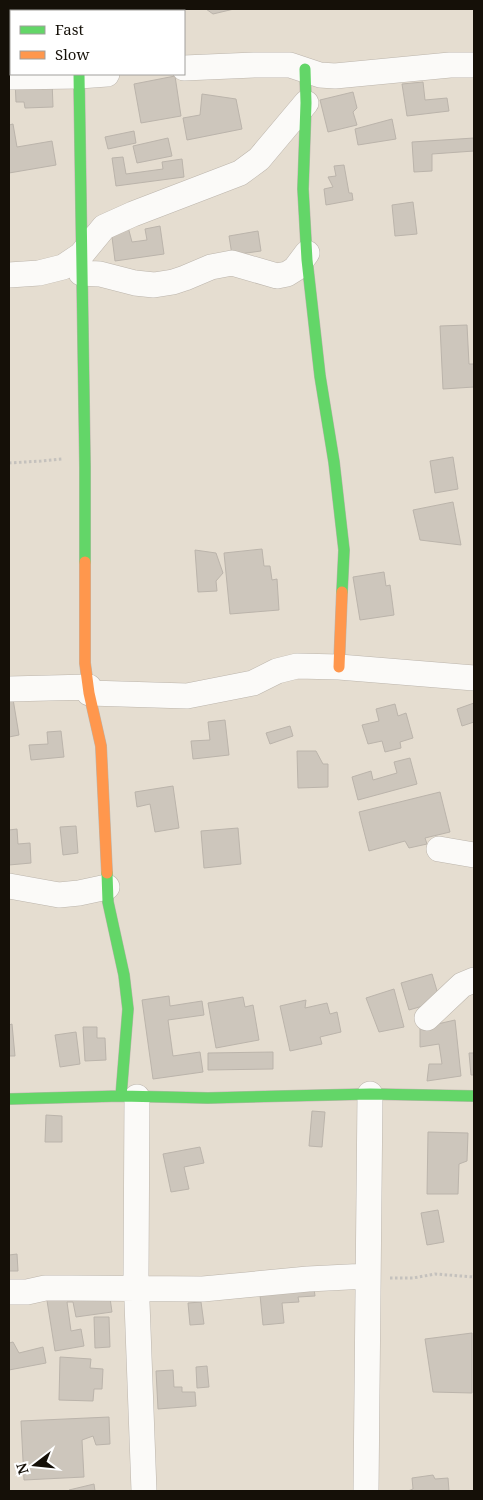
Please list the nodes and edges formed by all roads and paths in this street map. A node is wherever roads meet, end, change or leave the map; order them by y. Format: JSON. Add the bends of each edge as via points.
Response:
{"nodes":[{"id":1,"x":474,"y":65,"type":"edge"},
{"id":2,"x":185,"y":68,"type":"edge"},
{"id":3,"x":305,"y":69,"type":"junction"},
{"id":4,"x":79,"y":75,"type":"edge"},
{"id":5,"x":9,"y":77,"type":"edge"},
{"id":6,"x":306,"y":103,"type":"junction"},
{"id":7,"x":307,"y":253,"type":"junction"},
{"id":8,"x":81,"y":264,"type":"junction"},
{"id":9,"x":9,"y":275,"type":"edge"},
{"id":10,"x":85,"y":458,"type":"junction"},
{"id":11,"x":9,"y":462,"type":"edge"},
{"id":12,"x":339,"y":667,"type":"junction"},
{"id":13,"x":474,"y":678,"type":"edge"},
{"id":14,"x":9,"y":689,"type":"edge"},
{"id":15,"x":89,"y":690,"type":"junction"},
{"id":16,"x":440,"y":849,"type":"dead end"},
{"id":17,"x":474,"y":855,"type":"edge"},
{"id":18,"x":9,"y":886,"type":"edge"},
{"id":19,"x":107,"y":887,"type":"junction"},
{"id":20,"x":474,"y":980,"type":"edge"},
{"id":21,"x":426,"y":1018,"type":"dead end"},
{"id":22,"x":370,"y":1094,"type":"junction"},
{"id":23,"x":474,"y":1096,"type":"edge"},
{"id":24,"x":129,"y":1097,"type":"junction"},
{"id":25,"x":9,"y":1098,"type":"edge"},
{"id":26,"x":368,"y":1276,"type":"junction"},
{"id":27,"x":474,"y":1277,"type":"edge"},
{"id":28,"x":137,"y":1289,"type":"junction"},
{"id":29,"x":9,"y":1292,"type":"edge"},
{"id":30,"x":144,"y":1491,"type":"edge"},
{"id":31,"x":366,"y":1491,"type":"edge"}],
"edges":[{"from":1,"to":3,"type":"street","via":[[335,76]]},
{"from":2,"to":3,"type":"street","via":[[290,65]]},
{"from":3,"to":6,"type":"street"},
{"from":4,"to":5,"type":"street"},
{"from":4,"to":8,"type":"street"},
{"from":6,"to":7,"type":"street","via":[[303,189]]},
{"from":6,"to":8,"type":"street","via":[[259,159],[240,173],[104,227]]},
{"from":7,"to":8,"type":"street","via":[[287,274],[277,276],[232,263],[154,285],[100,274]]},
{"from":7,"to":12,"type":"street","via":[[344,550]]},
{"from":8,"to":9,"type":"street"},
{"from":8,"to":10,"type":"street"},
{"from":10,"to":11,"type":"path"},
{"from":10,"to":15,"type":"street","via":[[84,640]]},
{"from":12,"to":13,"type":"street"},
{"from":12,"to":15,"type":"street","via":[[297,666],[277,671],[253,684],[186,696]]},
{"from":14,"to":15,"type":"street"},
{"from":15,"to":19,"type":"street","via":[[101,746]]},
{"from":16,"to":17,"type":"street"},
{"from":18,"to":19,"type":"street","via":[[59,895]]},
{"from":19,"to":24,"type":"street","via":[[128,1009],[124,1046]]},
{"from":20,"to":21,"type":"street","via":[[462,985]]},
{"from":22,"to":23,"type":"street"},
{"from":22,"to":24,"type":"street"},
{"from":22,"to":26,"type":"street"},
{"from":24,"to":25,"type":"street"},
{"from":24,"to":28,"type":"street"},
{"from":26,"to":27,"type":"path","via":[[413,1278],[435,1274]]},
{"from":26,"to":28,"type":"street","via":[[203,1289]]},
{"from":26,"to":31,"type":"street"},
{"from":28,"to":29,"type":"street","via":[[45,1288]]},
{"from":28,"to":30,"type":"street"}]}
